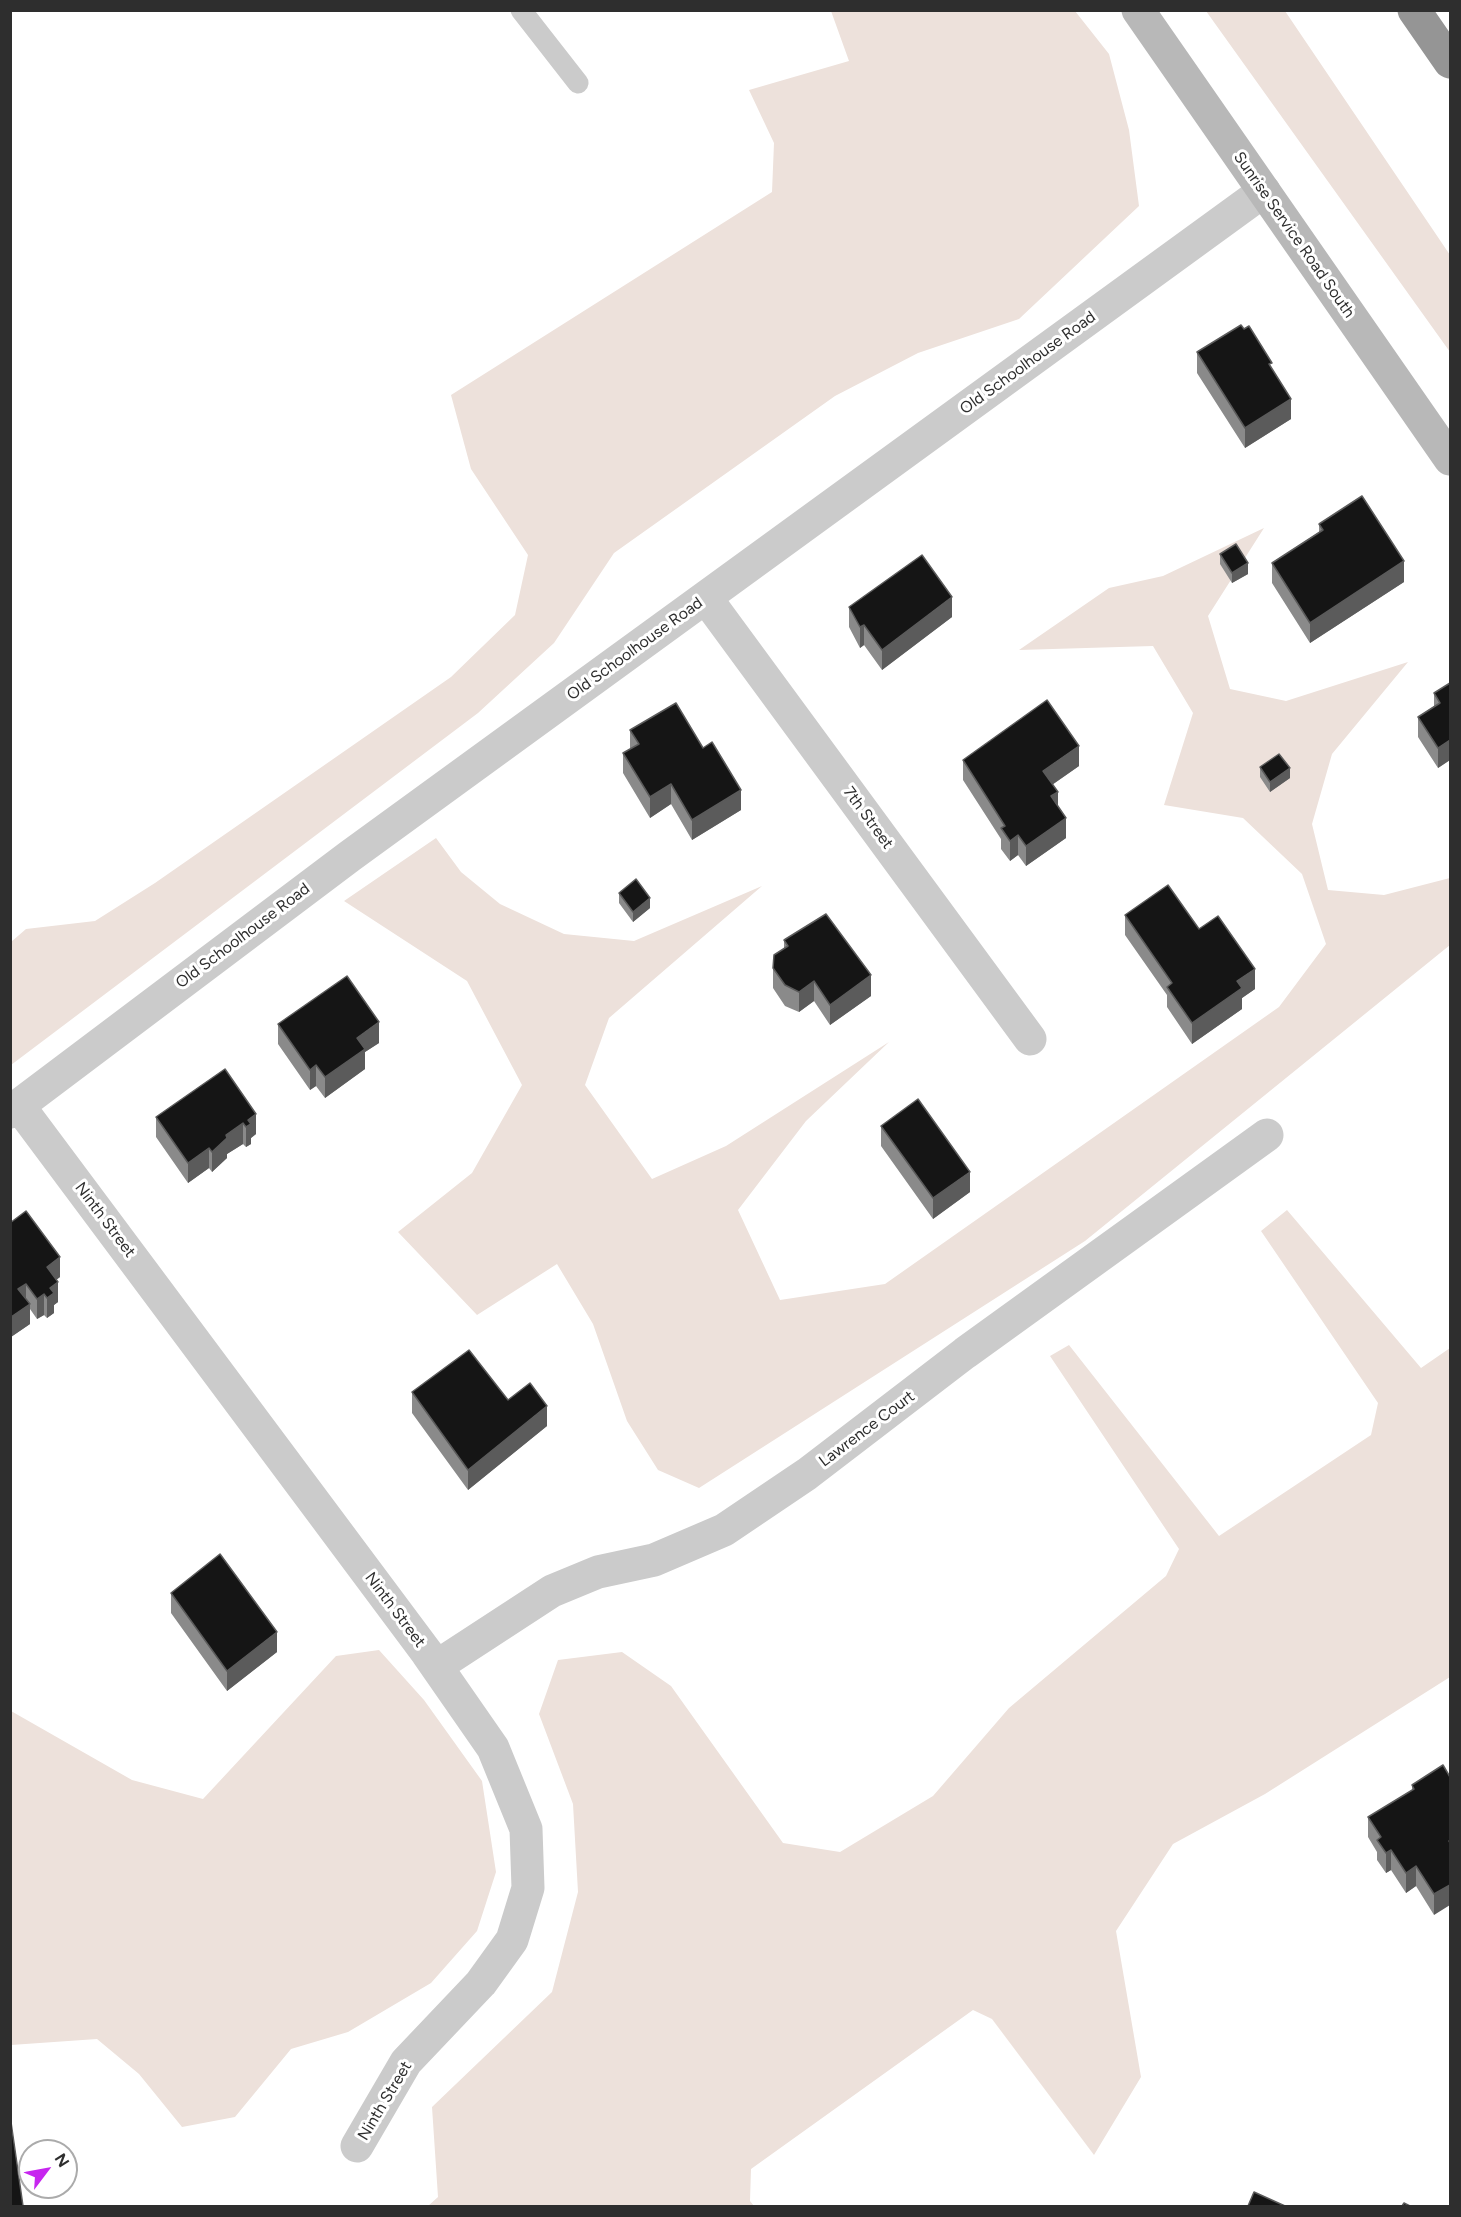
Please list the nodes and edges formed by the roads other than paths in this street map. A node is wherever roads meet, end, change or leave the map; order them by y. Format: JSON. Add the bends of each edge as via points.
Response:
{"nodes":[{"id":1,"x":521,"y":10,"type":"edge"},
{"id":2,"x":1138,"y":10,"type":"edge"},
{"id":3,"x":1414,"y":10,"type":"edge"},
{"id":4,"x":1450,"y":63,"type":"edge"},
{"id":5,"x":578,"y":83,"type":"dead end"},
{"id":6,"x":1264,"y":191,"type":"junction"},
{"id":7,"x":1450,"y":459,"type":"edge"},
{"id":8,"x":706,"y":598,"type":"junction"},
{"id":9,"x":1030,"y":1039,"type":"dead end"},
{"id":10,"x":15,"y":1109,"type":"edge"},
{"id":11,"x":1267,"y":1136,"type":"dead end"},
{"id":12,"x":437,"y":1666,"type":"junction"},
{"id":13,"x":357,"y":2146,"type":"dead end"}],
"edges":[{"from":1,"to":5,"type":"lane"},
{"from":2,"to":6,"type":"street","name":"Sunrise Service Road South"},
{"from":3,"to":4,"type":"highway"},
{"from":6,"to":7,"type":"street","name":"Sunrise Service Road South"},
{"from":6,"to":8,"type":"street","name":"Old Schoolhouse Road"},
{"from":8,"to":9,"type":"street","name":"7th Street"},
{"from":8,"to":10,"type":"street","name":"Old Schoolhouse Road","via":[[350,856]]},
{"from":10,"to":12,"type":"street","name":"Ninth Street"},
{"from":11,"to":12,"type":"street","name":"Lawrence Court","via":[[965,1353],[807,1474],[724,1530],[654,1560],[598,1572],[552,1591]]},
{"from":12,"to":13,"type":"street","name":"Ninth Street","via":[[493,1748],[526,1829],[528,1888],[513,1940],[482,1983],[406,2062]]}]}
